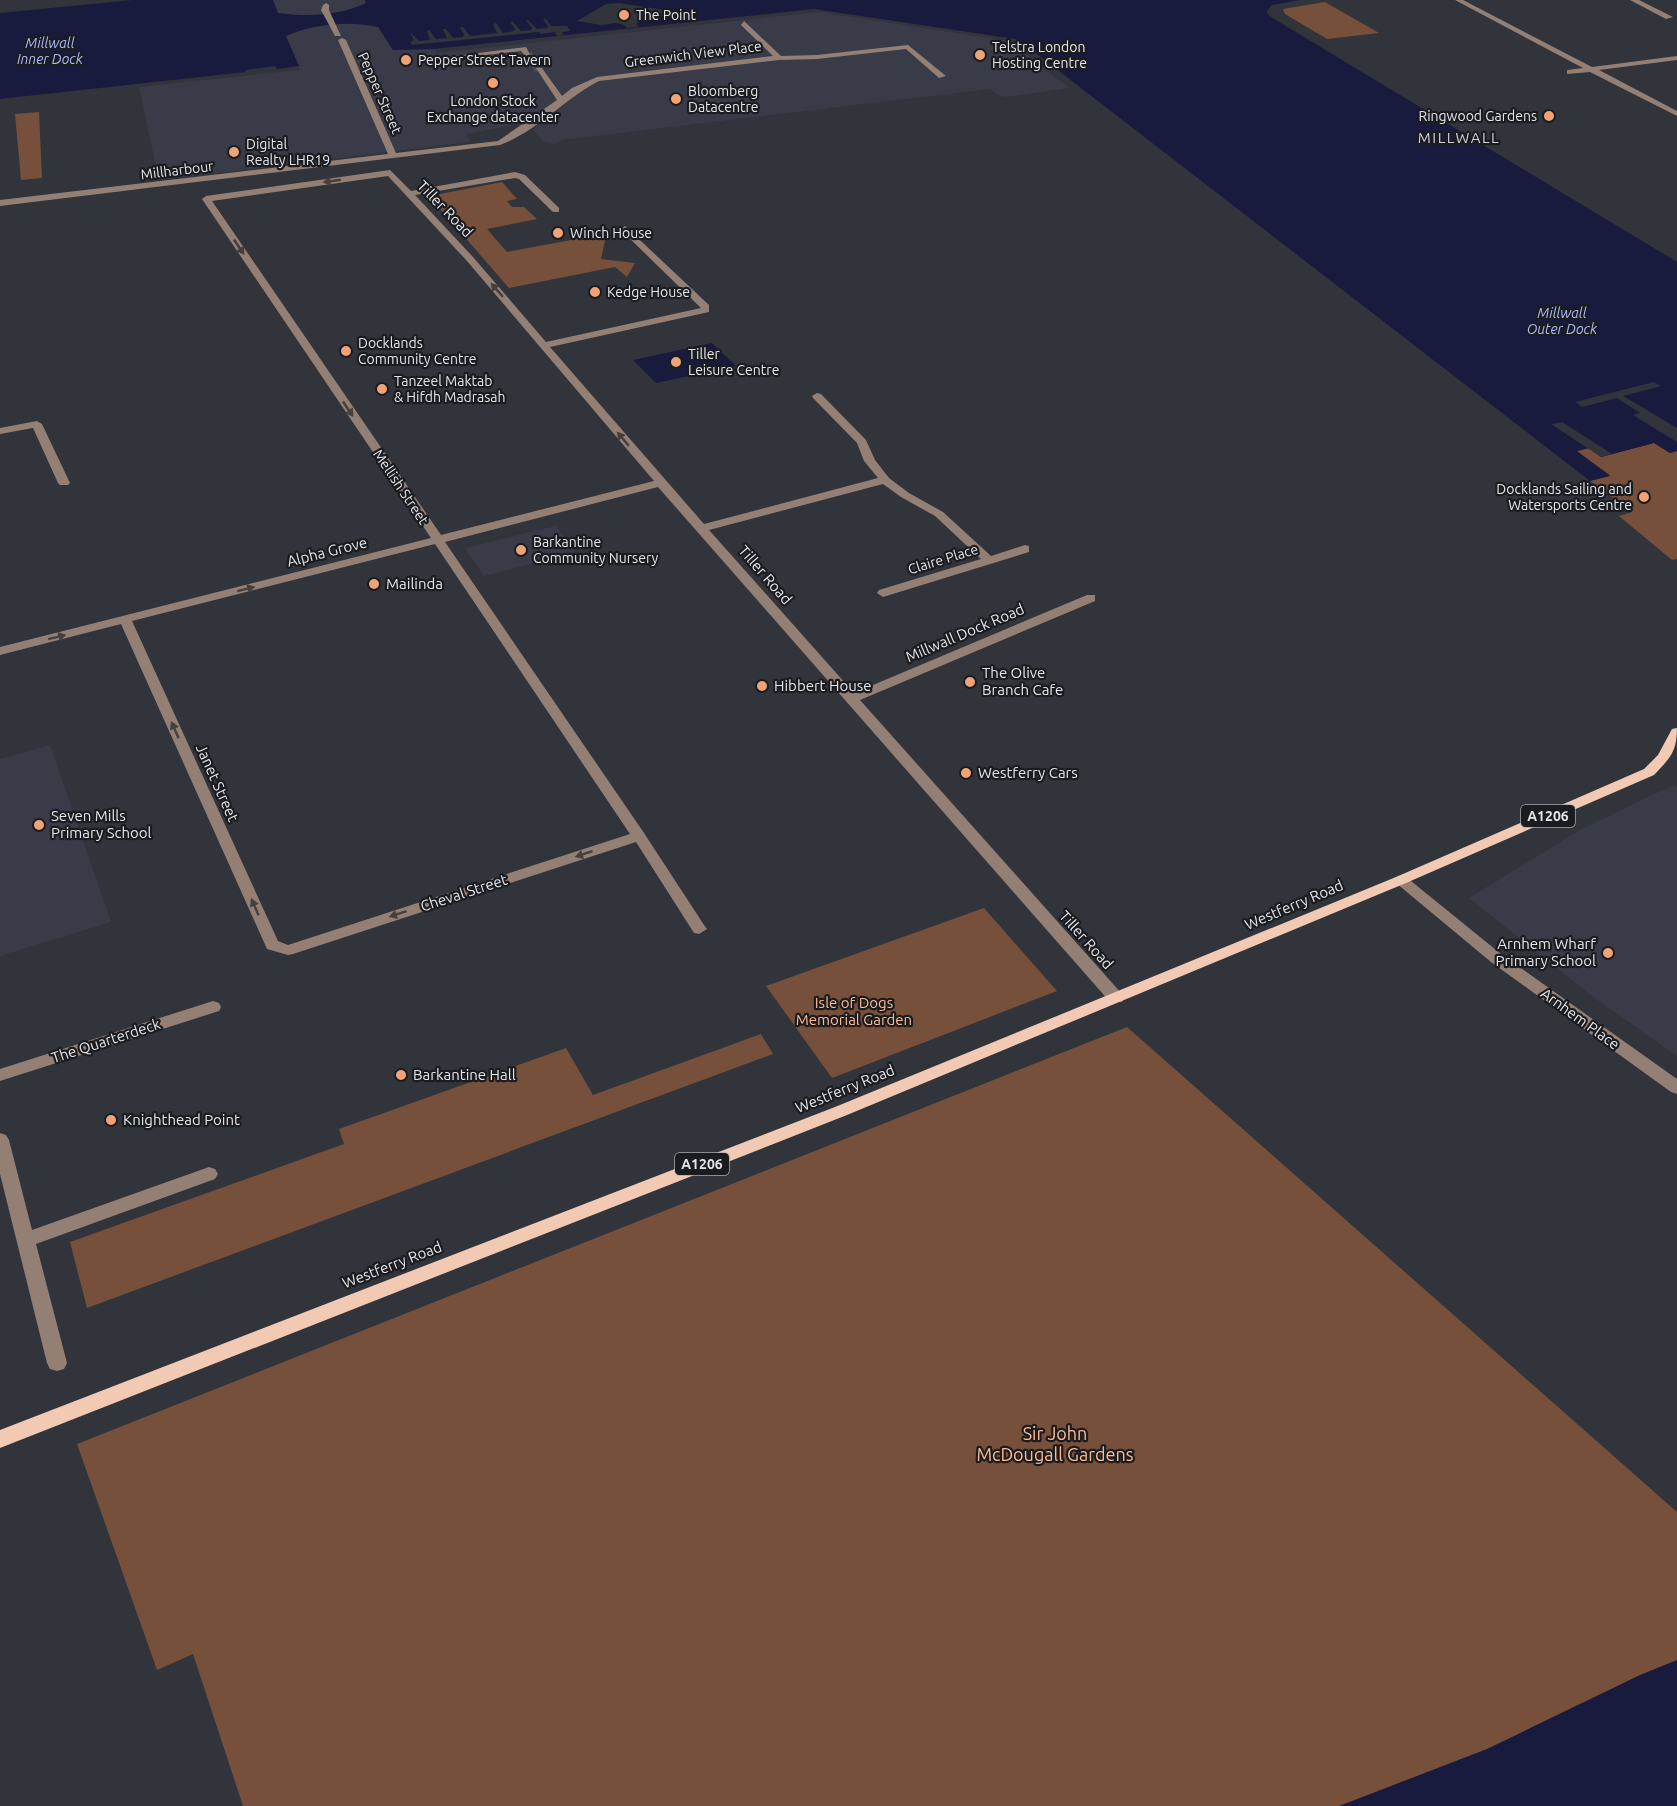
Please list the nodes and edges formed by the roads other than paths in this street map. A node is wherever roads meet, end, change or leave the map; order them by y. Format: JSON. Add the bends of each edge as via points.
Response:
{"nodes":[{"id":1,"x":1458,"y":0,"type":"edge"},
{"id":2,"x":1633,"y":0,"type":"edge"},
{"id":3,"x":325,"y":5,"type":"edge"},
{"id":4,"x":1669,"y":17,"type":"dead end"},
{"id":5,"x":744,"y":23,"type":"dead end"},
{"id":6,"x":528,"y":54,"type":"dead end"},
{"id":7,"x":451,"y":57,"type":"dead end"},
{"id":8,"x":779,"y":58,"type":"junction"},
{"id":9,"x":1677,"y":58,"type":"edge"},
{"id":10,"x":539,"y":69,"type":"tunnel mouth"},
{"id":11,"x":1590,"y":69,"type":"junction"},
{"id":12,"x":1570,"y":72,"type":"dead end"},
{"id":13,"x":942,"y":76,"type":"dead end"},
{"id":14,"x":561,"y":101,"type":"junction"},
{"id":15,"x":1677,"y":114,"type":"edge"},
{"id":16,"x":501,"y":142,"type":"joint"},
{"id":17,"x":393,"y":156,"type":"junction"},
{"id":18,"x":390,"y":173,"type":"joint"},
{"id":19,"x":408,"y":194,"type":"junction"},
{"id":20,"x":0,"y":203,"type":"edge"},
{"id":21,"x":556,"y":210,"type":"dead end"},
{"id":22,"x":625,"y":229,"type":"dead end"},
{"id":23,"x":544,"y":345,"type":"junction"},
{"id":24,"x":817,"y":396,"type":"dead end"},
{"id":25,"x":0,"y":431,"type":"edge"},
{"id":26,"x":885,"y":480,"type":"junction"},
{"id":27,"x":64,"y":483,"type":"dead end"},
{"id":28,"x":661,"y":483,"type":"junction"},
{"id":29,"x":702,"y":528,"type":"junction"},
{"id":30,"x":437,"y":541,"type":"junction"},
{"id":31,"x":1025,"y":549,"type":"dead end"},
{"id":32,"x":989,"y":560,"type":"junction"},
{"id":33,"x":883,"y":593,"type":"dead end"},
{"id":34,"x":1091,"y":598,"type":"dead end"},
{"id":35,"x":125,"y":620,"type":"junction"},
{"id":36,"x":0,"y":651,"type":"edge"},
{"id":37,"x":852,"y":699,"type":"junction"},
{"id":38,"x":1677,"y":732,"type":"edge"},
{"id":39,"x":639,"y":836,"type":"junction"},
{"id":40,"x":1401,"y":880,"type":"junction"},
{"id":41,"x":699,"y":929,"type":"dead end"},
{"id":42,"x":288,"y":950,"type":"joint"},
{"id":43,"x":1116,"y":998,"type":"junction"},
{"id":44,"x":213,"y":1007,"type":"dead end"},
{"id":45,"x":0,"y":1075,"type":"edge"},
{"id":46,"x":1677,"y":1089,"type":"edge"},
{"id":47,"x":0,"y":1140,"type":"edge"},
{"id":48,"x":209,"y":1174,"type":"dead end"},
{"id":49,"x":26,"y":1240,"type":"junction"},
{"id":50,"x":57,"y":1363,"type":"dead end"},
{"id":51,"x":0,"y":1439,"type":"edge"}],
"edges":[{"from":1,"to":11,"type":"street"},
{"from":2,"to":4,"type":"street"},
{"from":3,"to":17,"type":"street","name":"Pepper Street"},
{"from":5,"to":8,"type":"street"},
{"from":6,"to":7,"type":"street","via":[[523,49]]},
{"from":8,"to":13,"type":"street","name":"Greenwich View Place","via":[[908,47]]},
{"from":8,"to":14,"type":"street","name":"Greenwich View Place","via":[[597,80],[584,84]]},
{"from":9,"to":11,"type":"street"},
{"from":10,"to":14,"type":"street"},
{"from":11,"to":12,"type":"street"},
{"from":11,"to":15,"type":"street"},
{"from":14,"to":16,"type":"street","name":"Greenwich View Place"},
{"from":16,"to":17,"type":"street","name":"Millharbour"},
{"from":17,"to":20,"type":"street","name":"Millharbour"},
{"from":18,"to":19,"type":"street","name":"Tiller Road"},
{"from":18,"to":30,"type":"street","name":"Mellish Street","one_way":true,"via":[[206,199]]},
{"from":19,"to":21,"type":"street","via":[[516,175]]},
{"from":23,"to":19,"type":"street","name":"Tiller Road","one_way":true},
{"from":22,"to":23,"type":"street","via":[[706,310]]},
{"from":28,"to":23,"type":"street","name":"Tiller Road","one_way":true},
{"from":24,"to":26,"type":"street","name":"Claire Place","via":[[862,442]]},
{"from":25,"to":27,"type":"street","via":[[37,424]]},
{"from":26,"to":29,"type":"street"},
{"from":26,"to":32,"type":"street","name":"Claire Place","via":[[939,514]]},
{"from":28,"to":29,"type":"street","name":"Tiller Road"},
{"from":28,"to":30,"type":"street","name":"Alpha Grove"},
{"from":29,"to":37,"type":"street","name":"Tiller Road"},
{"from":35,"to":30,"type":"street","name":"Alpha Grove","one_way":true},
{"from":30,"to":39,"type":"street","name":"Mellish Street"},
{"from":31,"to":32,"type":"street"},
{"from":32,"to":33,"type":"street","name":"Claire Place"},
{"from":34,"to":37,"type":"street","name":"Millwall Dock Road"},
{"from":36,"to":35,"type":"street","name":"Alpha Grove","one_way":true},
{"from":42,"to":35,"type":"street","name":"Janet Street","one_way":true,"via":[[272,945]]},
{"from":37,"to":43,"type":"street","name":"Tiller Road"},
{"from":38,"to":40,"type":"main road","name":"Westferry Road","number":"A1206","via":[[1664,758],[1648,772]]},
{"from":39,"to":41,"type":"street","name":"Mellish Street"},
{"from":39,"to":42,"type":"street","name":"Cheval Street","one_way":true},
{"from":40,"to":43,"type":"main road","name":"Westferry Road","number":"A1206"},
{"from":40,"to":46,"type":"street","name":"Arnhem Place","via":[[1496,958]]},
{"from":43,"to":51,"type":"main road","name":"Westferry Road","number":"A1206","via":[[841,1112]]},
{"from":44,"to":45,"type":"street","name":"The Quarterdeck"},
{"from":47,"to":49,"type":"street"},
{"from":48,"to":49,"type":"street"},
{"from":49,"to":50,"type":"street"}]}
